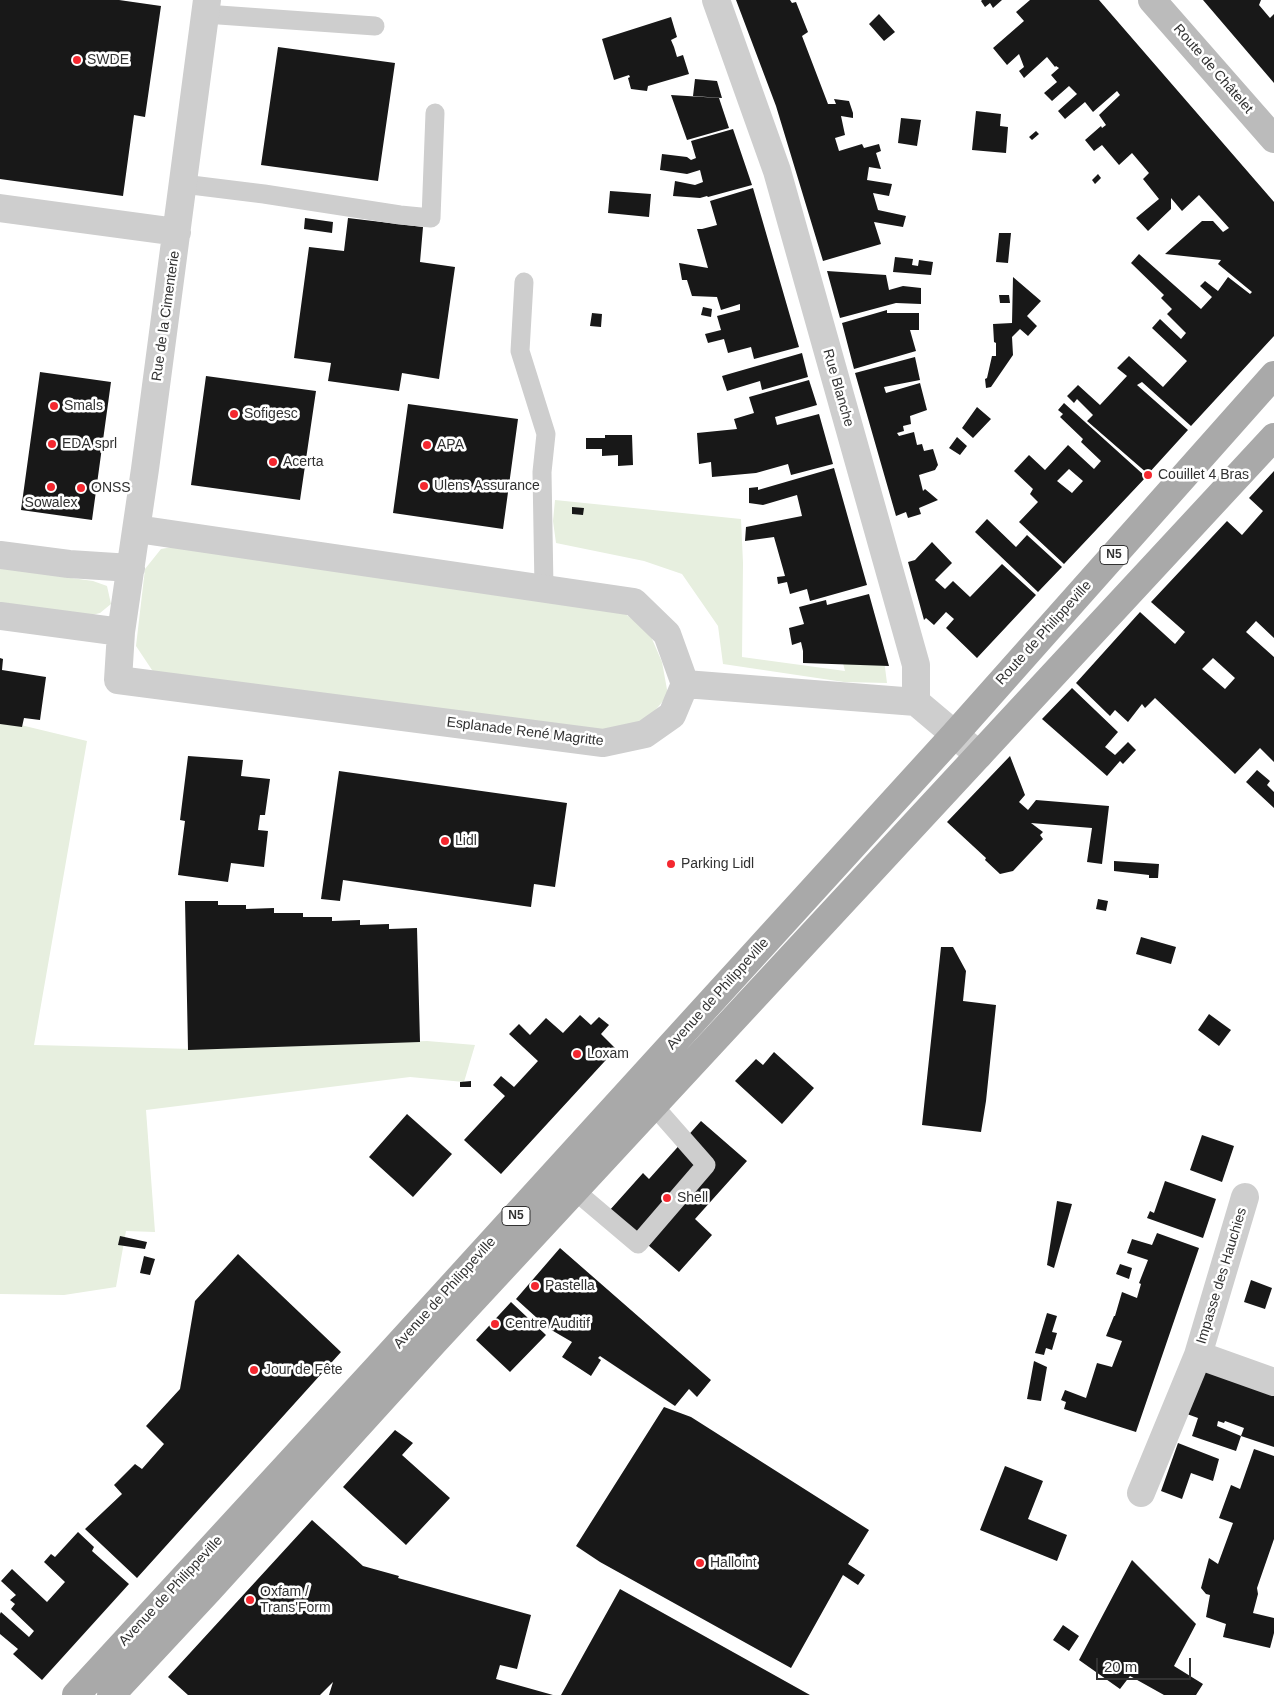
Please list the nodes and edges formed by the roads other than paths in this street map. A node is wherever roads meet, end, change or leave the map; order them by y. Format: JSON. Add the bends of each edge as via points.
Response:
{"nodes":[{"id":1,"x":716,"y":0,"type":"edge"},
{"id":2,"x":1152,"y":0,"type":"edge"},
{"id":3,"x":206,"y":7,"type":"edge"},
{"id":4,"x":375,"y":26,"type":"dead end"},
{"id":5,"x":435,"y":113,"type":"dead end"},
{"id":6,"x":1274,"y":139,"type":"edge"},
{"id":7,"x":183,"y":184,"type":"junction"},
{"id":8,"x":0,"y":208,"type":"edge"},
{"id":9,"x":177,"y":232,"type":"junction"},
{"id":10,"x":524,"y":282,"type":"dead end"},
{"id":11,"x":1274,"y":375,"type":"edge"},
{"id":12,"x":1274,"y":437,"type":"edge"},
{"id":13,"x":137,"y":529,"type":"junction"},
{"id":14,"x":0,"y":555,"type":"edge"},
{"id":15,"x":131,"y":568,"type":"junction"},
{"id":16,"x":544,"y":588,"type":"junction"},
{"id":17,"x":0,"y":616,"type":"edge"},
{"id":18,"x":121,"y":632,"type":"junction"},
{"id":19,"x":685,"y":684,"type":"junction"},
{"id":20,"x":916,"y":702,"type":"junction"},
{"id":21,"x":954,"y":735,"type":"junction"},
{"id":22,"x":979,"y":756,"type":"junction"},
{"id":23,"x":634,"y":1086,"type":"junction"},
{"id":24,"x":655,"y":1105,"type":"junction"},
{"id":25,"x":555,"y":1173,"type":"junction"},
{"id":26,"x":575,"y":1191,"type":"junction"},
{"id":27,"x":1245,"y":1197,"type":"dead end"},
{"id":28,"x":1198,"y":1355,"type":"junction"},
{"id":29,"x":1274,"y":1382,"type":"edge"},
{"id":30,"x":1142,"y":1493,"type":"dead end"},
{"id":31,"x":76,"y":1695,"type":"edge"},
{"id":32,"x":111,"y":1695,"type":"edge"}],
"edges":[{"from":1,"to":20,"type":"street","name":"Rue Blanche","via":[[777,171],[916,665]]},
{"from":2,"to":6,"type":"main road","name":"Route de Châtelet"},
{"from":3,"to":4,"type":"lane"},
{"from":3,"to":7,"type":"street","name":"Rue de la Cimenterie"},
{"from":5,"to":7,"type":"lane","via":[[431,218]]},
{"from":7,"to":9,"type":"street","name":"Rue de la Cimenterie"},
{"from":8,"to":9,"type":"street"},
{"from":9,"to":13,"type":"street","name":"Rue de la Cimenterie"},
{"from":10,"to":16,"type":"lane","via":[[520,352],[546,434],[542,472]]},
{"from":11,"to":21,"type":"main road","name":"Route de Philippeville","number":"N5"},
{"from":12,"to":22,"type":"main road","number":"N5"},
{"from":13,"to":15,"type":"street","name":"Rue de la Cimenterie"},
{"from":13,"to":16,"type":"street"},
{"from":14,"to":15,"type":"street"},
{"from":15,"to":18,"type":"street","name":"Rue de la Cimenterie"},
{"from":16,"to":19,"type":"street","via":[[634,602],[667,634]]},
{"from":17,"to":18,"type":"street"},
{"from":18,"to":19,"type":"street","name":"Esplanade René Magritte","via":[[118,680],[603,743],[645,734],[672,715]]},
{"from":19,"to":20,"type":"street"},
{"from":20,"to":21,"type":"street"},
{"from":21,"to":22,"type":"street"},
{"from":21,"to":23,"type":"main road","name":"Avenue de Philippeville","number":"N5"},
{"from":22,"to":24,"type":"main road","name":"Avenue de Philippeville","number":"N5"},
{"from":23,"to":24,"type":"lane"},
{"from":23,"to":25,"type":"main road","name":"Avenue de Philippeville","number":"N5"},
{"from":24,"to":26,"type":"main road","name":"Avenue de Philippeville","number":"N5"},
{"from":24,"to":26,"type":"lane","via":[[706,1165],[638,1244]]},
{"from":25,"to":26,"type":"lane"},
{"from":25,"to":31,"type":"main road","name":"Avenue de Philippeville","number":"N5"},
{"from":26,"to":32,"type":"main road","name":"Avenue de Philippeville","number":"N5"},
{"from":27,"to":28,"type":"street","name":"Impasse des Hauchies"},
{"from":28,"to":29,"type":"street","name":"Impasse des Hauchies"},
{"from":28,"to":30,"type":"street","name":"Impasse des Hauchies"}]}
